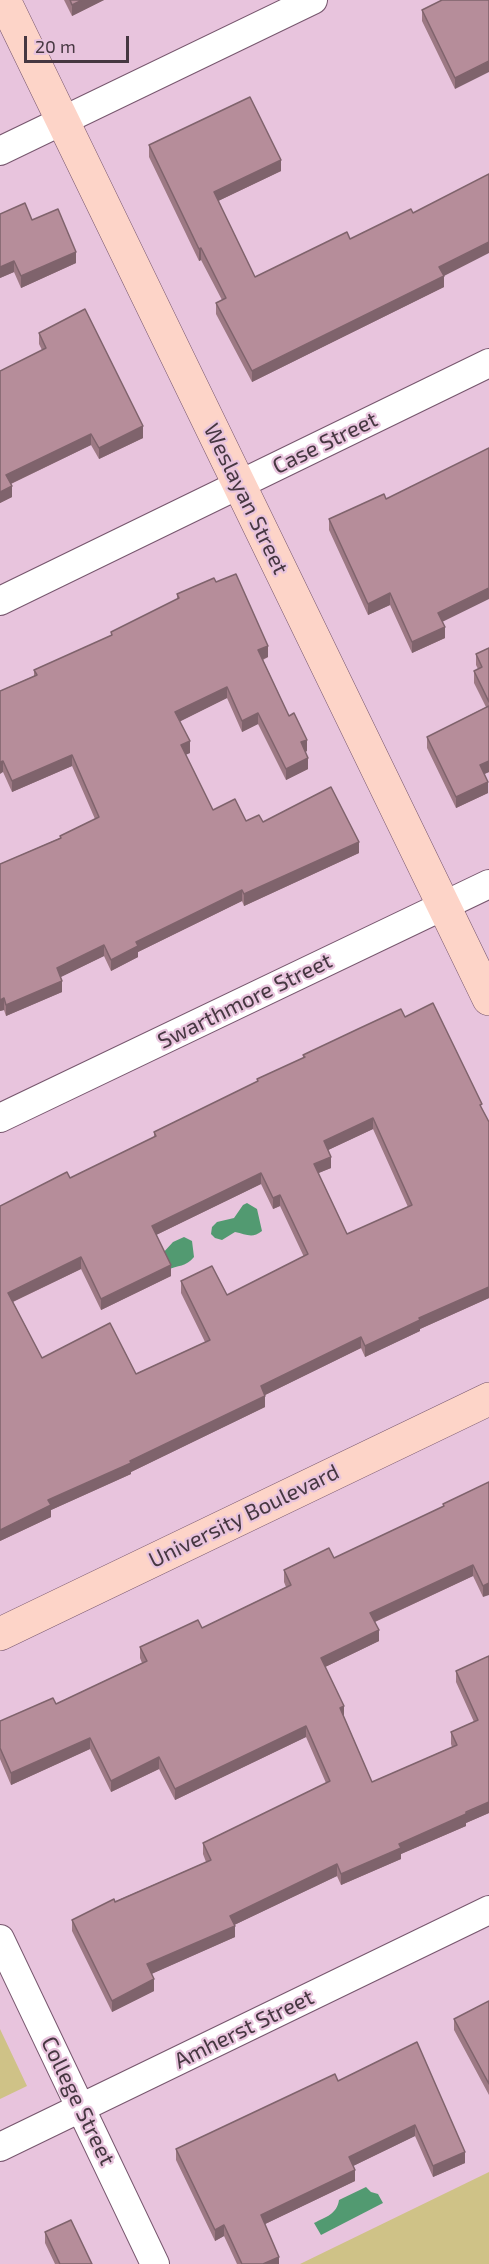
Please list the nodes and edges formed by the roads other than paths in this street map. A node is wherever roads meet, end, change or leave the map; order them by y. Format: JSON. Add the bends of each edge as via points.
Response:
{"nodes":[{"id":1,"x":4,"y":0,"type":"edge"},
{"id":2,"x":313,"y":0,"type":"edge"},
{"id":3,"x":62,"y":121,"type":"junction"},
{"id":4,"x":0,"y":151,"type":"edge"},
{"id":5,"x":489,"y":363,"type":"edge"},
{"id":6,"x":239,"y":485,"type":"junction"},
{"id":7,"x":0,"y":601,"type":"edge"},
{"id":8,"x":489,"y":884,"type":"edge"},
{"id":9,"x":444,"y":906,"type":"junction"},
{"id":10,"x":489,"y":999,"type":"edge"},
{"id":11,"x":0,"y":1118,"type":"edge"},
{"id":12,"x":489,"y":1399,"type":"edge"},
{"id":13,"x":0,"y":1634,"type":"edge"},
{"id":14,"x":489,"y":1910,"type":"edge"},
{"id":15,"x":0,"y":1939,"type":"edge"},
{"id":16,"x":81,"y":2108,"type":"junction"},
{"id":17,"x":0,"y":2147,"type":"edge"},
{"id":18,"x":155,"y":2264,"type":"edge"}],
"edges":[{"from":1,"to":3,"type":"main road","name":"Weslayan Street"},
{"from":2,"to":3,"type":"street"},
{"from":3,"to":4,"type":"street"},
{"from":3,"to":6,"type":"main road","name":"Weslayan Street"},
{"from":5,"to":6,"type":"street","name":"Case Street"},
{"from":6,"to":7,"type":"street","name":"Case Street"},
{"from":6,"to":9,"type":"main road","name":"Weslayan Street"},
{"from":8,"to":9,"type":"street","name":"Swarthmore Street"},
{"from":9,"to":10,"type":"main road","name":"Weslayan Street"},
{"from":9,"to":11,"type":"street","name":"Swarthmore Street"},
{"from":12,"to":13,"type":"main road","name":"University Boulevard"},
{"from":14,"to":16,"type":"street","name":"Amherst Street"},
{"from":15,"to":16,"type":"street","name":"College Street"},
{"from":16,"to":17,"type":"street","name":"Amherst Street"},
{"from":16,"to":18,"type":"street","name":"College Street"}]}
